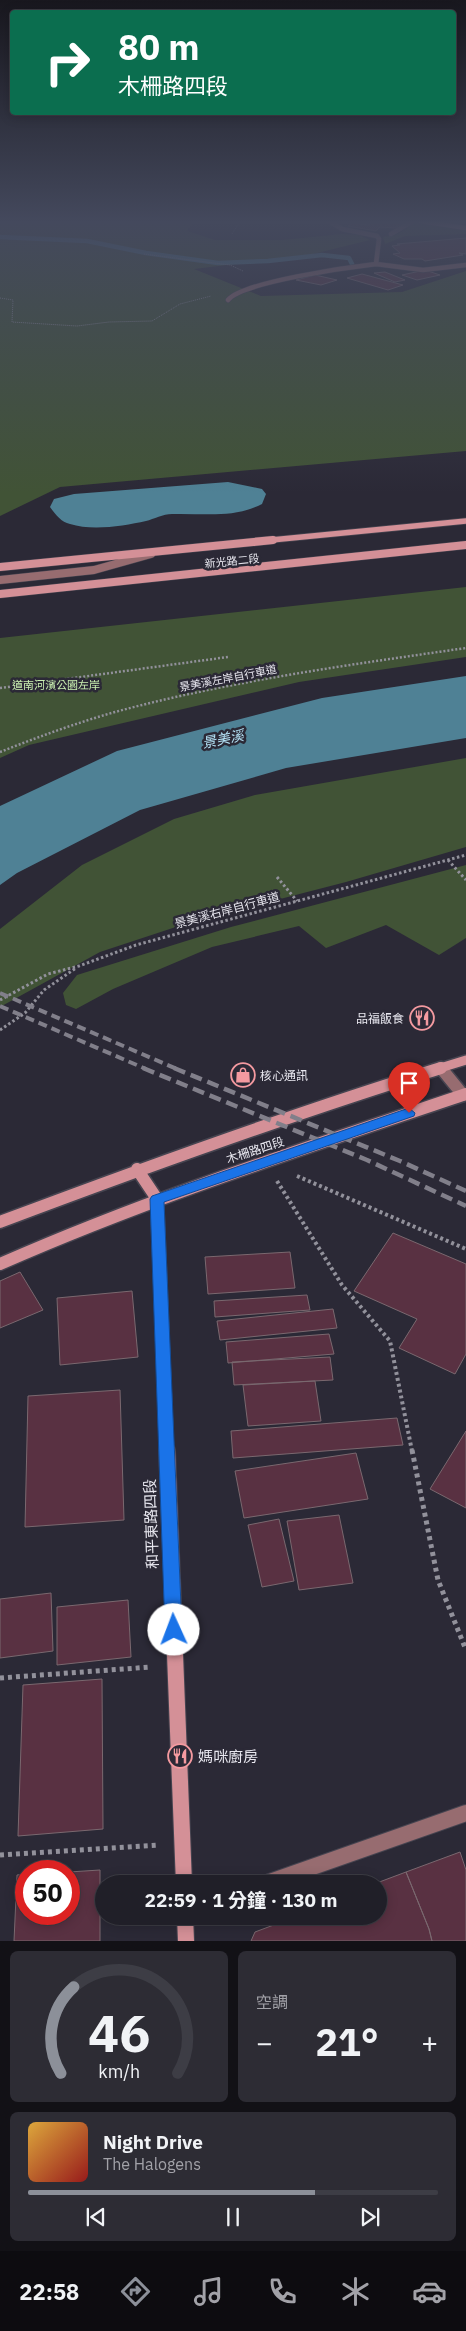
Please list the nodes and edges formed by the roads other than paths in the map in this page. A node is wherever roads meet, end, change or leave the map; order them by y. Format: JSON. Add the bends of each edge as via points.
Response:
{"nodes":[{"id":1,"x":466,"y":521,"type":"edge"},
{"id":2,"x":466,"y":545,"type":"edge"},
{"id":3,"x":151,"y":554,"type":"junction"},
{"id":4,"x":0,"y":567,"type":"edge"},
{"id":5,"x":0,"y":580,"type":"edge"},
{"id":6,"x":0,"y":594,"type":"edge"},
{"id":7,"x":466,"y":1060,"type":"edge"},
{"id":8,"x":441,"y":1068,"type":"junction"},
{"id":9,"x":465,"y":1095,"type":"edge"},
{"id":10,"x":137,"y":1169,"type":"junction"},
{"id":11,"x":157,"y":1199,"type":"junction"},
{"id":12,"x":0,"y":1222,"type":"edge"},
{"id":13,"x":0,"y":1264,"type":"edge"},
{"id":14,"x":466,"y":1813,"type":"edge"},
{"id":15,"x":184,"y":1875,"type":"edge"},
{"id":16,"x":290,"y":1875,"type":"edge"},
{"id":17,"x":185,"y":1925,"type":"edge"},
{"id":18,"x":186,"y":1941,"type":"edge"}],
"edges":[{"from":1,"to":3,"type":"street","name":"新光路二段"},
{"from":2,"to":6,"type":"street","name":"新光路二段"},
{"from":3,"to":4,"type":"street","name":"新光路二段"},
{"from":3,"to":5,"type":"street","via":[[94,570]]},
{"from":7,"to":8,"type":"street","name":"木柵路四段"},
{"from":8,"to":9,"type":"street"},
{"from":8,"to":10,"type":"street","name":"木柵路四段"},
{"from":9,"to":11,"type":"street","name":"木柵路四段"},
{"from":10,"to":11,"type":"street"},
{"from":10,"to":12,"type":"street","name":"木柵路四段"},
{"from":11,"to":13,"type":"street","name":"木柵路四段"},
{"from":11,"to":15,"type":"street","name":"和平東路四段"},
{"from":14,"to":16,"type":"street"},
{"from":17,"to":18,"type":"street"}]}
